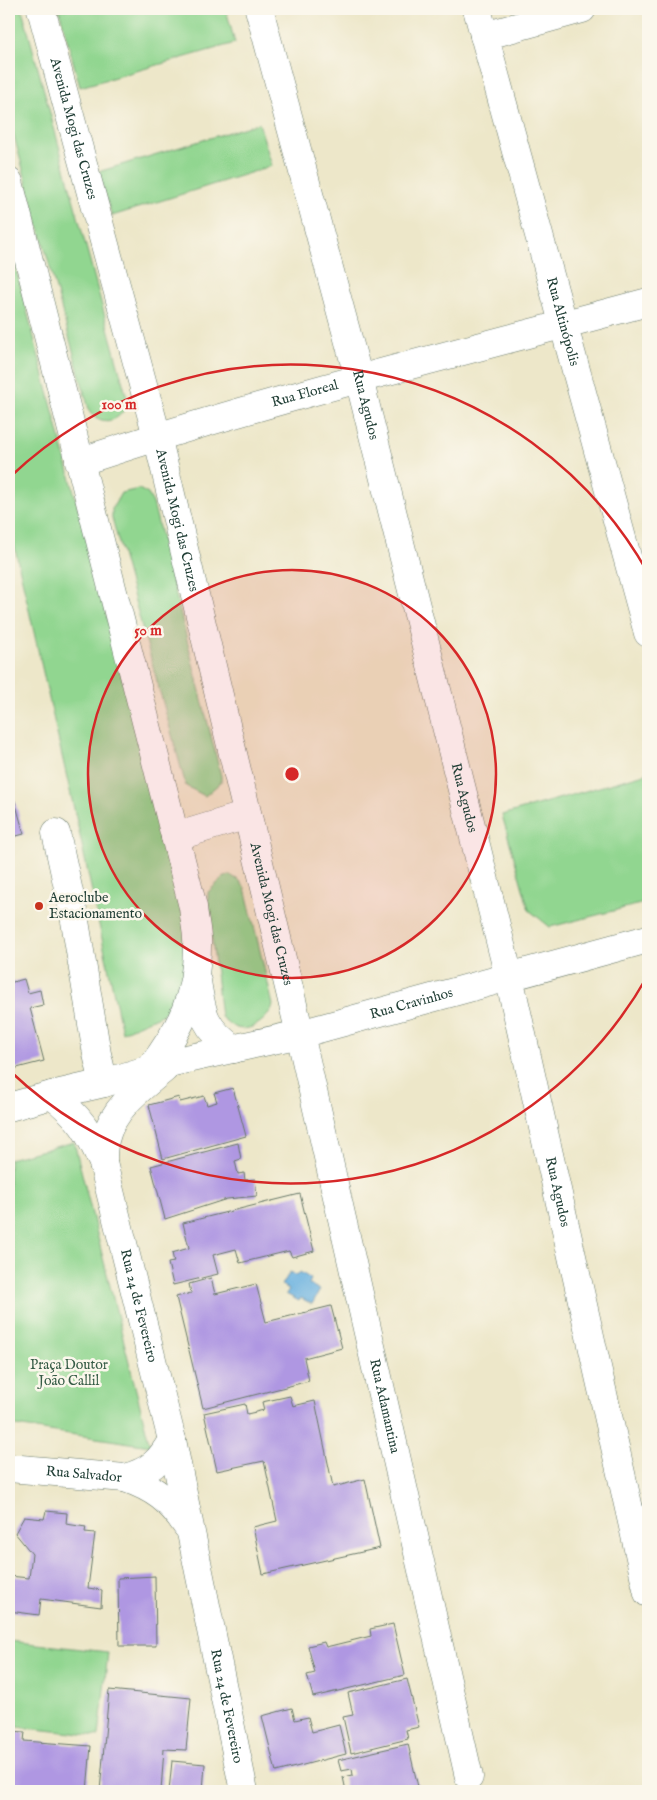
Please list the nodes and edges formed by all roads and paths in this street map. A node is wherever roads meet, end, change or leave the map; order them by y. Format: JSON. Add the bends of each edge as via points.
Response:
{"nodes":[{"id":1,"x":41,"y":9,"type":"edge"},
{"id":2,"x":259,"y":9,"type":"edge"},
{"id":3,"x":477,"y":9,"type":"edge"},
{"id":4,"x":582,"y":9,"type":"edge"},
{"id":5,"x":484,"y":36,"type":"junction"},
{"id":6,"x":9,"y":182,"type":"edge"},
{"id":7,"x":648,"y":302,"type":"edge"},
{"id":8,"x":563,"y":325,"type":"junction"},
{"id":9,"x":359,"y":379,"type":"junction"},
{"id":10,"x":157,"y":436,"type":"junction"},
{"id":11,"x":80,"y":462,"type":"junction"},
{"id":12,"x":647,"y":624,"type":"edge"},
{"id":13,"x":247,"y":815,"type":"junction"},
{"id":14,"x":56,"y":833,"type":"dead end"},
{"id":15,"x":175,"y":837,"type":"junction"},
{"id":16,"x":648,"y":939,"type":"edge"},
{"id":17,"x":196,"y":970,"type":"junction"},
{"id":18,"x":509,"y":977,"type":"junction"},
{"id":19,"x":300,"y":1034,"type":"junction"},
{"id":20,"x":234,"y":1049,"type":"junction"},
{"id":21,"x":162,"y":1065,"type":"junction"},
{"id":22,"x":104,"y":1083,"type":"junction"},
{"id":23,"x":52,"y":1095,"type":"junction"},
{"id":24,"x":9,"y":1107,"type":"edge"},
{"id":25,"x":103,"y":1163,"type":"junction"},
{"id":26,"x":172,"y":1440,"type":"junction"},
{"id":27,"x":9,"y":1468,"type":"edge"},
{"id":28,"x":125,"y":1478,"type":"junction"},
{"id":29,"x":190,"y":1531,"type":"junction"},
{"id":30,"x":648,"y":1593,"type":"edge"},
{"id":31,"x":469,"y":1777,"type":"dead end"},
{"id":32,"x":244,"y":1791,"type":"edge"}],
"edges":[{"from":1,"to":10,"type":"street","name":"Avenida Mogi das Cruzes"},
{"from":2,"to":9,"type":"street","name":"Rua Agudos"},
{"from":3,"to":5,"type":"street","name":"Rua Altinópolis"},
{"from":4,"to":5,"type":"street"},
{"from":5,"to":8,"type":"street","name":"Rua Altinópolis"},
{"from":6,"to":11,"type":"street"},
{"from":7,"to":8,"type":"street","name":"Rua Floreal"},
{"from":8,"to":9,"type":"street","name":"Rua Floreal"},
{"from":8,"to":12,"type":"street","name":"Rua Altinópolis"},
{"from":9,"to":10,"type":"street","name":"Rua Floreal"},
{"from":9,"to":18,"type":"street","name":"Rua Agudos"},
{"from":10,"to":11,"type":"street","name":"Rua Floreal"},
{"from":10,"to":13,"type":"street","name":"Avenida Mogi das Cruzes"},
{"from":11,"to":15,"type":"street"},
{"from":13,"to":15,"type":"street"},
{"from":13,"to":19,"type":"street","name":"Avenida Mogi das Cruzes"},
{"from":14,"to":22,"type":"street"},
{"from":15,"to":17,"type":"street","via":[[193,907],[198,944]]},
{"from":16,"to":18,"type":"street","name":"Rua Cravinhos"},
{"from":17,"to":20,"type":"street","via":[[201,1005],[208,1025],[220,1040]]},
{"from":17,"to":21,"type":"street","via":[[188,1006],[168,1045]]},
{"from":18,"to":19,"type":"street","name":"Rua Cravinhos"},
{"from":18,"to":30,"type":"street","name":"Rua Agudos"},
{"from":19,"to":20,"type":"street","name":"Rua Cravinhos"},
{"from":19,"to":31,"type":"street","name":"Rua Adamantina"},
{"from":20,"to":21,"type":"street","name":"Rua Cravinhos"},
{"from":21,"to":22,"type":"street","name":"Rua Cravinhos"},
{"from":21,"to":25,"type":"street","name":"Rua Cravinhos","via":[[112,1120],[105,1140]]},
{"from":22,"to":23,"type":"street","name":"Rua Cravinhos"},
{"from":23,"to":24,"type":"street","name":"Rua Cravinhos"},
{"from":23,"to":25,"type":"street","name":"Rua 24 de Fevereiro","via":[[82,1122]]},
{"from":25,"to":26,"type":"street","name":"Rua 24 de Fevereiro"},
{"from":26,"to":28,"type":"street","name":"Rua Salvador","via":[[154,1465]]},
{"from":26,"to":29,"type":"street","name":"Rua 24 de Fevereiro"},
{"from":27,"to":28,"type":"street","name":"Rua Salvador"},
{"from":28,"to":29,"type":"street","name":"Rua 24 de Fevereiro","via":[[164,1497]]},
{"from":29,"to":32,"type":"street","name":"Rua 24 de Fevereiro"}]}
